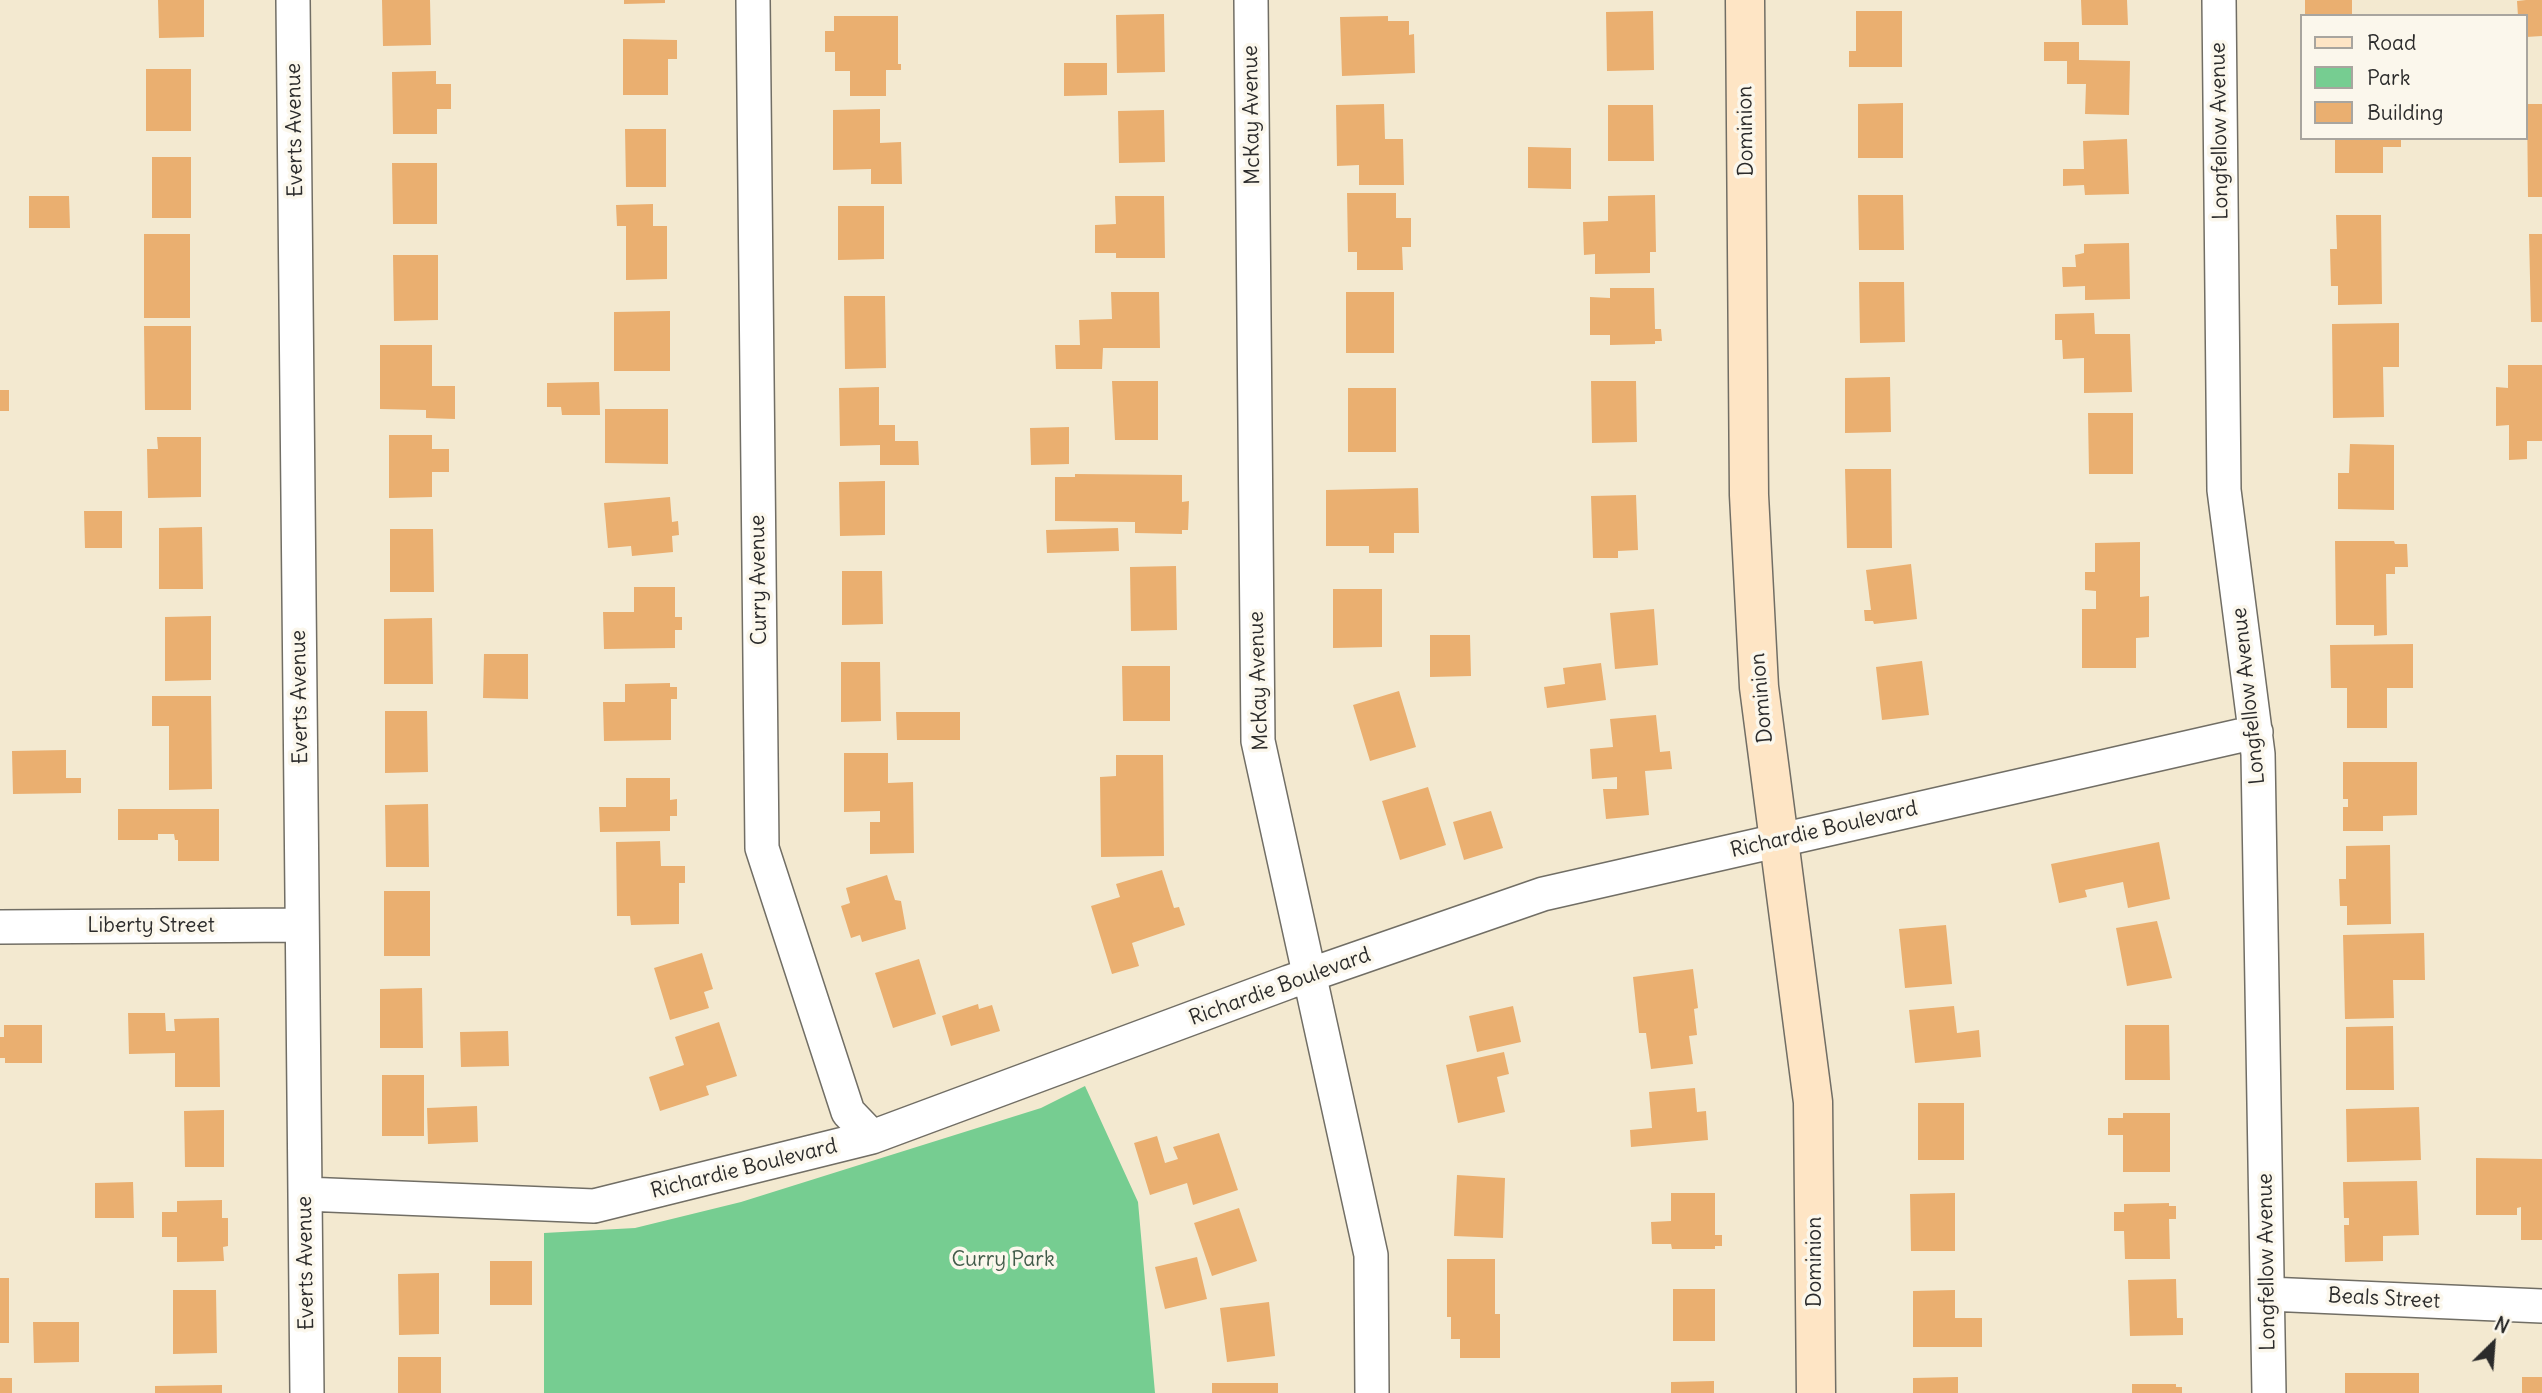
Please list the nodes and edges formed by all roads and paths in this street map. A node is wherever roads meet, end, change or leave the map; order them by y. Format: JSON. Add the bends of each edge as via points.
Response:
{"nodes":[{"id":1,"x":293,"y":0,"type":"edge"},
{"id":2,"x":753,"y":0,"type":"edge"},
{"id":3,"x":1251,"y":0,"type":"edge"},
{"id":4,"x":1745,"y":0,"type":"edge"},
{"id":5,"x":2219,"y":0,"type":"edge"},
{"id":6,"x":2256,"y":732,"type":"junction"},
{"id":7,"x":1777,"y":841,"type":"junction"},
{"id":8,"x":302,"y":925,"type":"junction"},
{"id":9,"x":0,"y":927,"type":"edge"},
{"id":10,"x":1308,"y":976,"type":"junction"},
{"id":11,"x":872,"y":1137,"type":"junction"},
{"id":12,"x":305,"y":1194,"type":"junction"},
{"id":13,"x":2268,"y":1293,"type":"junction"},
{"id":14,"x":2542,"y":1306,"type":"edge"},
{"id":15,"x":307,"y":1393,"type":"edge"},
{"id":16,"x":1372,"y":1393,"type":"edge"},
{"id":17,"x":1816,"y":1393,"type":"edge"},
{"id":18,"x":2269,"y":1393,"type":"edge"}],
"edges":[{"from":1,"to":8,"type":"street","name":"Everts Avenue"},
{"from":2,"to":11,"type":"street","name":"Curry Avenue","via":[[762,848],[848,1112]]},
{"from":3,"to":10,"type":"street","name":"McKay Avenue","via":[[1258,741]]},
{"from":4,"to":7,"type":"street","name":"Dominion","via":[[1749,495],[1759,687]]},
{"from":5,"to":6,"type":"street","name":"Longfellow Avenue","via":[[2224,490]]},
{"from":6,"to":7,"type":"street","name":"Richardie Boulevard"},
{"from":6,"to":13,"type":"street","name":"Longfellow Avenue"},
{"from":7,"to":10,"type":"street","name":"Richardie Boulevard","via":[[1544,894]]},
{"from":7,"to":17,"type":"street","name":"Dominion","via":[[1814,1102]]},
{"from":8,"to":9,"type":"street","name":"Liberty Street"},
{"from":8,"to":12,"type":"street","name":"Everts Avenue"},
{"from":10,"to":11,"type":"street","name":"Richardie Boulevard"},
{"from":10,"to":16,"type":"street","name":"McKay Avenue","via":[[1371,1255]]},
{"from":11,"to":12,"type":"street","name":"Richardie Boulevard","via":[[594,1206]]},
{"from":12,"to":15,"type":"street","name":"Everts Avenue"},
{"from":13,"to":14,"type":"street","name":"Beals Street"},
{"from":13,"to":18,"type":"street","name":"Longfellow Avenue"}]}
